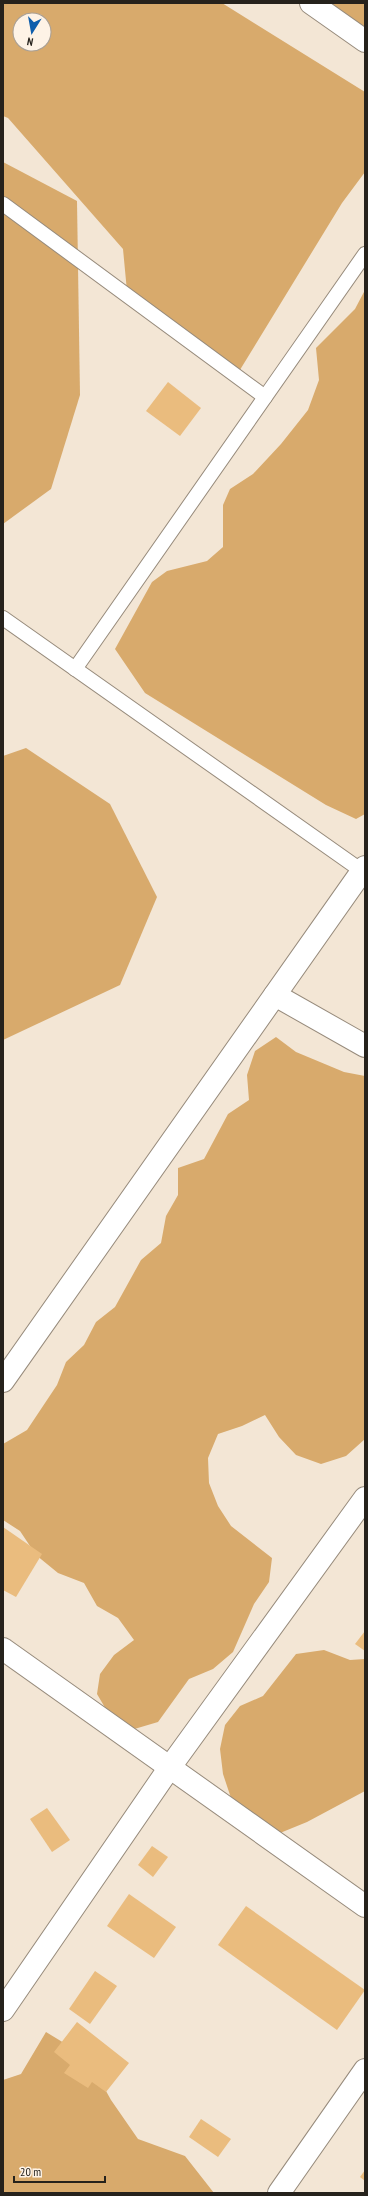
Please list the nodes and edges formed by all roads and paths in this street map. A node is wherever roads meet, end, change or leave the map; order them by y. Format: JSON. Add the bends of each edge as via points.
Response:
{"nodes":[{"id":1,"x":311,"y":3,"type":"edge"},
{"id":2,"x":365,"y":41,"type":"edge"},
{"id":3,"x":3,"y":204,"type":"edge"},
{"id":4,"x":365,"y":254,"type":"edge"},
{"id":5,"x":265,"y":397,"type":"junction"},
{"id":6,"x":3,"y":618,"type":"edge"},
{"id":7,"x":75,"y":669,"type":"junction"},
{"id":8,"x":363,"y":869,"type":"edge"},
{"id":9,"x":275,"y":995,"type":"junction"},
{"id":10,"x":365,"y":1046,"type":"edge"},
{"id":11,"x":3,"y":1381,"type":"edge"},
{"id":12,"x":365,"y":1498,"type":"edge"},
{"id":13,"x":3,"y":1649,"type":"edge"},
{"id":14,"x":170,"y":1768,"type":"junction"},
{"id":15,"x":365,"y":1906,"type":"edge"},
{"id":16,"x":3,"y":2010,"type":"edge"},
{"id":17,"x":365,"y":2070,"type":"edge"},
{"id":18,"x":279,"y":2193,"type":"edge"}],
"edges":[{"from":1,"to":2,"type":"street"},
{"from":3,"to":5,"type":"lane"},
{"from":4,"to":5,"type":"lane"},
{"from":5,"to":7,"type":"lane"},
{"from":6,"to":7,"type":"lane"},
{"from":7,"to":8,"type":"lane"},
{"from":8,"to":9,"type":"street"},
{"from":9,"to":10,"type":"street"},
{"from":9,"to":11,"type":"street"},
{"from":12,"to":14,"type":"street"},
{"from":13,"to":14,"type":"street"},
{"from":14,"to":15,"type":"street"},
{"from":14,"to":16,"type":"street"},
{"from":17,"to":18,"type":"street"}]}
